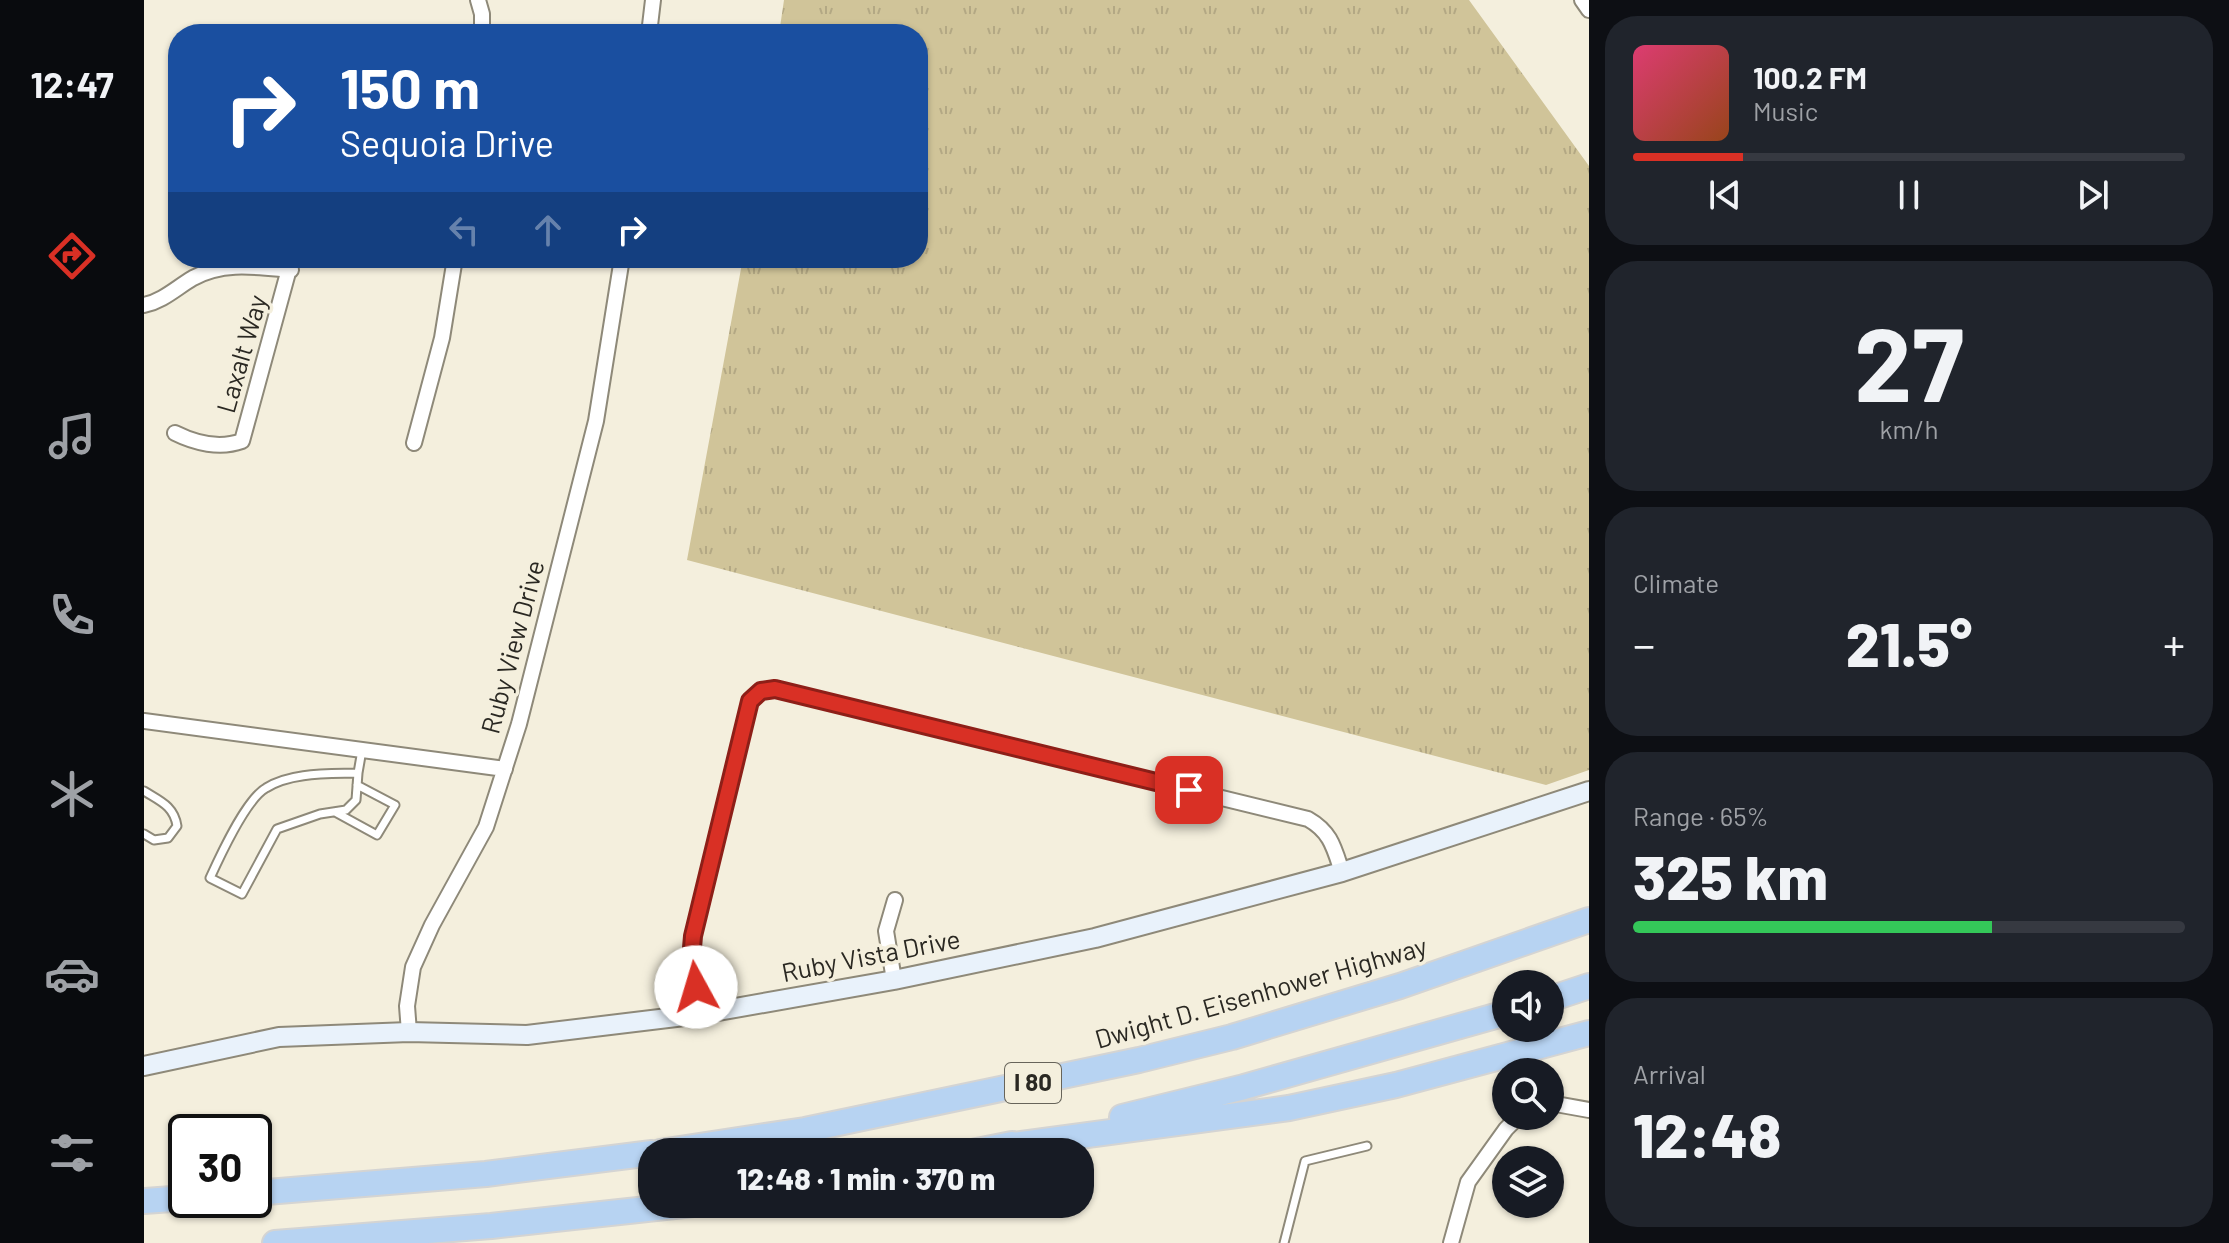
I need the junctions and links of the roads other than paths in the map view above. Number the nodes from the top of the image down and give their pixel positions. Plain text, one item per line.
1 (478, 0) edge
2 (653, 0) edge
3 (1582, 0) edge
4 (1589, 10) edge
5 (482, 24) edge
6 (650, 24) edge
7 (218, 268) edge
8 (290, 268) edge
9 (453, 268) edge
10 (620, 268) edge
11 (144, 305) edge
12 (175, 433) dead end
13 (414, 443) dead end
14 (144, 721) edge
15 (362, 750) junction
16 (505, 769) junction
17 (358, 773) junction
18 (357, 785) junction
19 (144, 791) edge
20 (1589, 791) edge
21 (335, 812) junction
22 (144, 834) edge
23 (1342, 872) junction
24 (895, 900) dead end
25 (1589, 905) edge
26 (1589, 920) edge
27 (894, 980) junction
28 (1400, 986) junction
29 (1589, 986) edge
30 (1564, 994) edge
31 (701, 1014) junction
32 (1492, 1017) edge
33 (409, 1032) junction
34 (1589, 1033) edge
35 (144, 1066) edge
36 (1564, 1106) edge
37 (1589, 1110) edge
38 (1505, 1130) edge
39 (752, 1138) edge
40 (1035, 1138) edge
41 (1065, 1138) edge
42 (1367, 1146) dead end
43 (638, 1155) edge
44 (272, 1192) edge
45 (168, 1199) edge
46 (144, 1201) edge
47 (638, 1210) edge
48 (275, 1243) edge
49 (1284, 1243) edge
50 (1451, 1243) edge

1 - 5 street
2 - 6 street
3 - 4 street
7 - 11 street
8 - 12 street, Laxalt Way
9 - 13 street
10 - 16 street, Ruby View Drive
14 - 15 street
15 - 16 street
15 - 17 lane
16 - 33 street, Ruby View Drive
17 - 18 lane
17 - 21 lane
18 - 21 lane
18 - 21 lane
19 - 22 lane
20 - 23 street, Ruby Vista Drive
23 - 27 street, Ruby Vista Drive
23 - 31 street
24 - 27 street
25 - 28 highway
26 - 28 highway, Dwight D. Eisenhower Highway / I 80
27 - 31 street, Ruby Vista Drive
28 - 39 highway, Dwight D. Eisenhower Highway / I 80
29 - 30 highway
31 - 33 street, Ruby Vista Drive
32 - 40 highway, I 80
33 - 35 street, Ruby Vista Drive
34 - 41 highway
36 - 37 street
38 - 50 street
42 - 49 lane
43 - 44 highway
45 - 46 highway
47 - 48 highway

